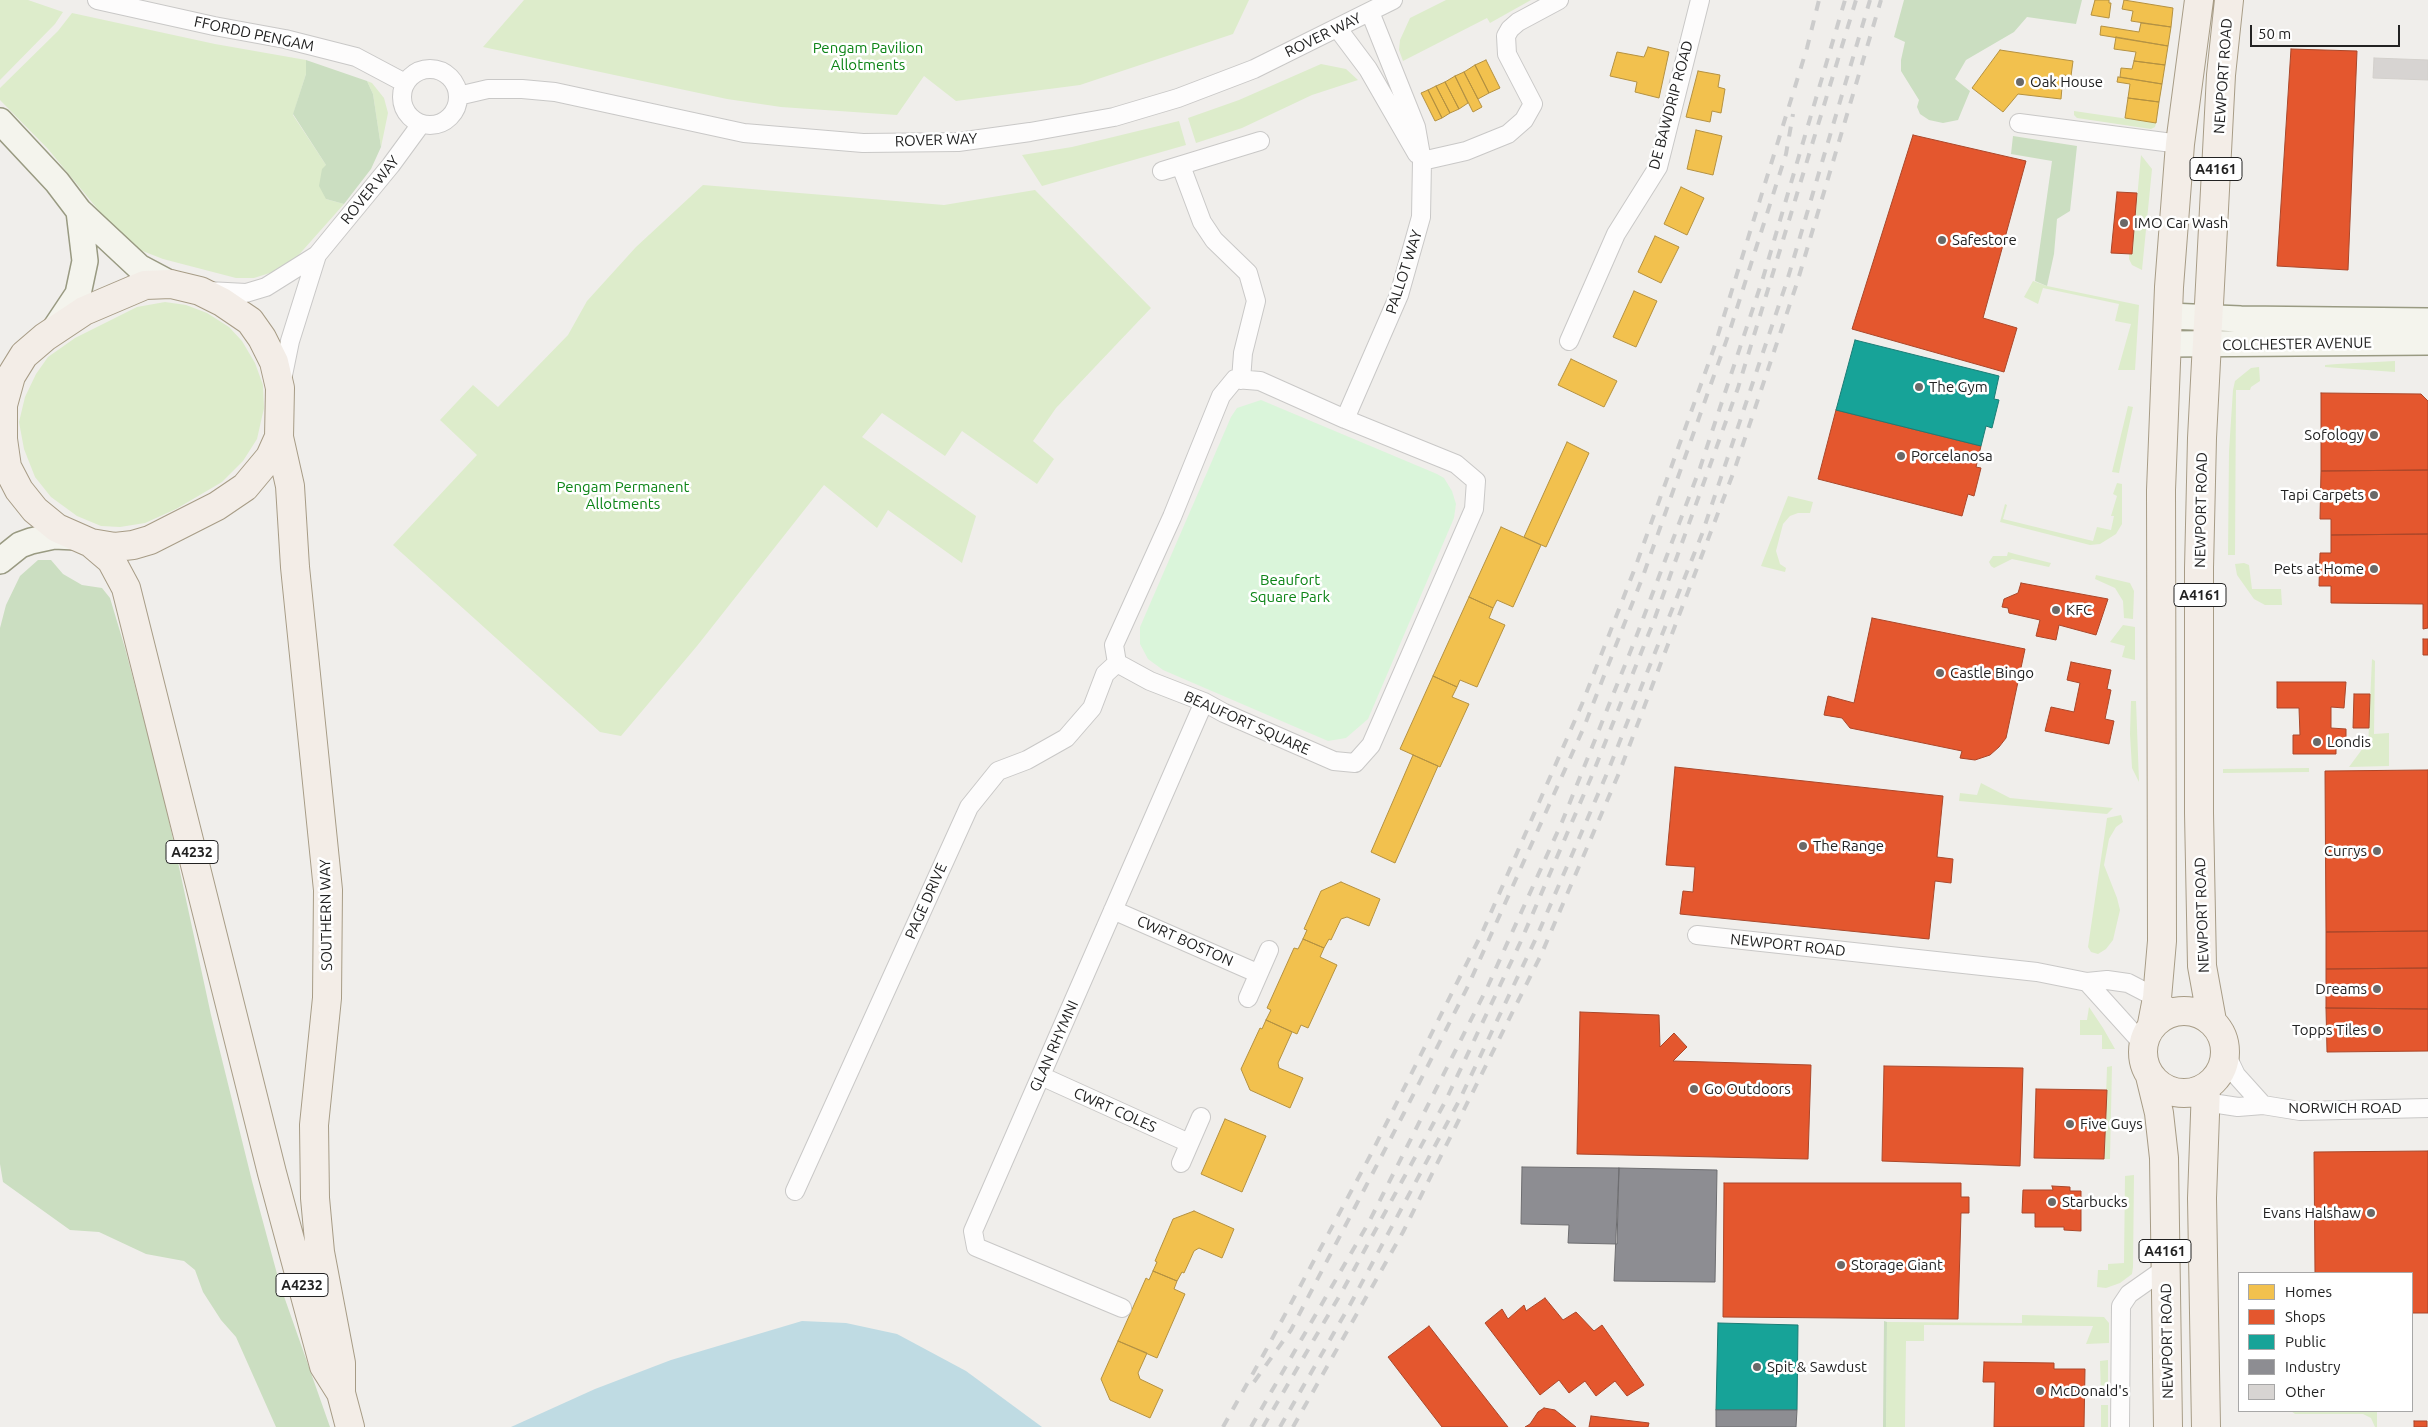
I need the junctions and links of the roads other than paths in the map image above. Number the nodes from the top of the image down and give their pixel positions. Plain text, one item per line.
1 (97, 0) edge
2 (1393, 0) edge
3 (1559, 0) edge
4 (1700, 0) edge
5 (2199, 0) edge
6 (2228, 0) edge
7 (1370, 12) junction
8 (1338, 29) junction
9 (405, 83) junction
10 (458, 96) junction
11 (0, 121) edge
12 (2019, 123) dead end
13 (421, 124) junction
14 (1260, 141) dead end
15 (2180, 144) junction
16 (1422, 161) junction
17 (1181, 166) junction
18 (1162, 171) dead end
19 (78, 211) junction
20 (317, 255) junction
21 (171, 284) junction
22 (200, 291) junction
23 (2168, 316) junction
24 (2209, 318) junction
25 (2428, 320) edge
26 (54, 330) junction
27 (1570, 341) dead end
28 (2428, 342) edge
29 (2167, 344) junction
30 (2207, 345) junction
31 (1241, 380) junction
32 (280, 388) junction
33 (2, 411) edge
34 (1348, 412) junction
35 (279, 437) junction
36 (83, 540) junction
37 (0, 561) edge
38 (1118, 663) junction
39 (1204, 702) junction
40 (1114, 910) junction
41 (1697, 935) dead end
42 (1269, 950) dead end
43 (1257, 973) junction
44 (2087, 982) junction
45 (1248, 998) dead end
46 (2157, 1019) junction
47 (2212, 1021) junction
48 (2225, 1052) junction
49 (1041, 1076) junction
50 (2150, 1076) junction
51 (2198, 1094) junction
52 (2263, 1105) junction
53 (2428, 1108) edge
54 (1201, 1117) dead end
55 (1190, 1144) junction
56 (1181, 1163) dead end
57 (795, 1191) dead end
58 (2166, 1268) junction
59 (1122, 1308) dead end
60 (341, 1394) junction
61 (350, 1427) edge
62 (2120, 1427) edge
63 (2168, 1427) edge
64 (2206, 1427) edge

1 - 9 street, FFORDD PENGAM
2 - 7 street, ROVER WAY
3 - 16 street
4 - 27 street, DE BAWDRIP ROAD
5 - 15 main road, NEWPORT ROAD / A4161
6 - 24 main road, NEWPORT ROAD / A4161
7 - 8 street, ROVER WAY
7 - 16 street, PALLOT WAY
8 - 10 street, ROVER WAY
8 - 16 street
9 - 10 street
9 - 13 street
10 - 13 street
11 - 19 street
12 - 15 street
13 - 20 street, ROVER WAY
14 - 17 street
15 - 23 main road, NEWPORT ROAD / A4161
16 - 34 street, PALLOT WAY
17 - 18 street
17 - 31 street
19 - 21 street
19 - 26 street
20 - 22 street
20 - 32 street
21 - 22 main road
21 - 26 main road
22 - 32 main road
23 - 24 street, COLCHESTER AVENUE
23 - 29 main road, NEWPORT ROAD / A4161
24 - 25 street, COLCHESTER AVENUE
24 - 30 main road, NEWPORT ROAD / A4161
26 - 33 main road
28 - 30 street, COLCHESTER AVENUE
29 - 30 street, COLCHESTER AVENUE
29 - 46 main road, NEWPORT ROAD / A4161
30 - 47 main road, NEWPORT ROAD / A4161
31 - 34 street, BEAUFORT SQUARE
31 - 38 street
32 - 35 main road
33 - 36 main road
34 - 39 street, BEAUFORT SQUARE
35 - 36 main road
35 - 60 main road, SOUTHERN WAY / A4232
36 - 37 street
36 - 60 main road, SOUTHERN WAY / A4232
38 - 39 street, BEAUFORT SQUARE
38 - 57 street, PAGE DRIVE
39 - 40 street, GLAN RHYMNI
40 - 43 street, CWRT BOSTON
40 - 49 street, GLAN RHYMNI
41 - 44 street, NEWPORT ROAD
42 - 43 street
43 - 45 street
44 - 46 street
44 - 46 street, NEWPORT ROAD
46 - 47 main road
46 - 50 main road, A4161
47 - 48 main road, A4161
48 - 51 main road
48 - 52 street
49 - 55 street, CWRT COLES
49 - 59 street, GLAN RHYMNI
50 - 51 main road
50 - 58 main road, NEWPORT ROAD / A4161
51 - 52 street, NORWICH ROAD
51 - 64 main road, A4161
52 - 53 street, NORWICH ROAD
54 - 55 street
55 - 56 street
58 - 62 street
58 - 63 main road, NEWPORT ROAD / A4161
60 - 61 main road, SOUTHERN WAY / A4232

